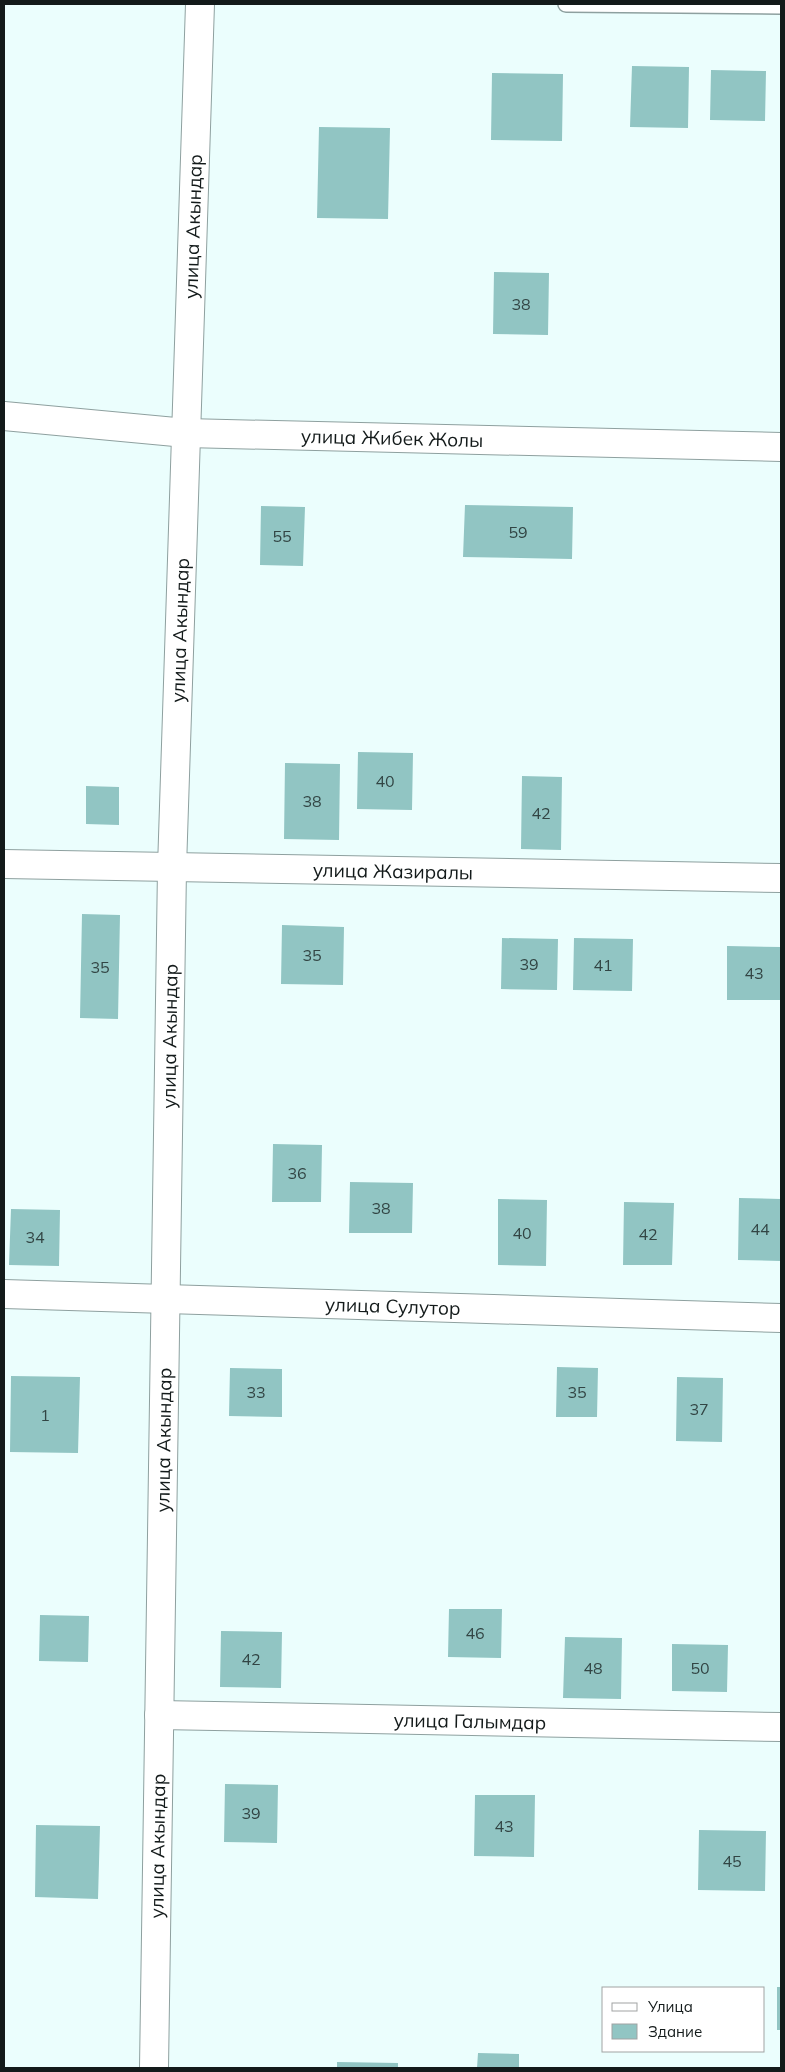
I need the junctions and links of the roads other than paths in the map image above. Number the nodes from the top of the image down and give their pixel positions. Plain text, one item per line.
1 (200, 4) edge
2 (566, 4) edge
3 (781, 6) edge
4 (4, 416) edge
5 (186, 433) junction
6 (781, 447) edge
7 (4, 864) edge
8 (172, 868) junction
9 (781, 878) edge
10 (4, 1294) edge
11 (166, 1299) junction
12 (781, 1318) edge
13 (160, 1715) junction
14 (781, 1727) edge
15 (154, 2068) edge

1 - 5 street, улица Акындар
2 - 3 lane
4 - 5 street, улица Жибек Жолы
5 - 6 street, улица Жибек Жолы
5 - 8 street, улица Акындар
7 - 8 street, улица Жазиралы
8 - 9 street, улица Жазиралы
8 - 11 street, улица Акындар
10 - 11 street, улица Сулутор
11 - 12 street, улица Сулутор
11 - 13 street, улица Акындар
13 - 14 street, улица Галымдар
13 - 15 street, улица Акындар

